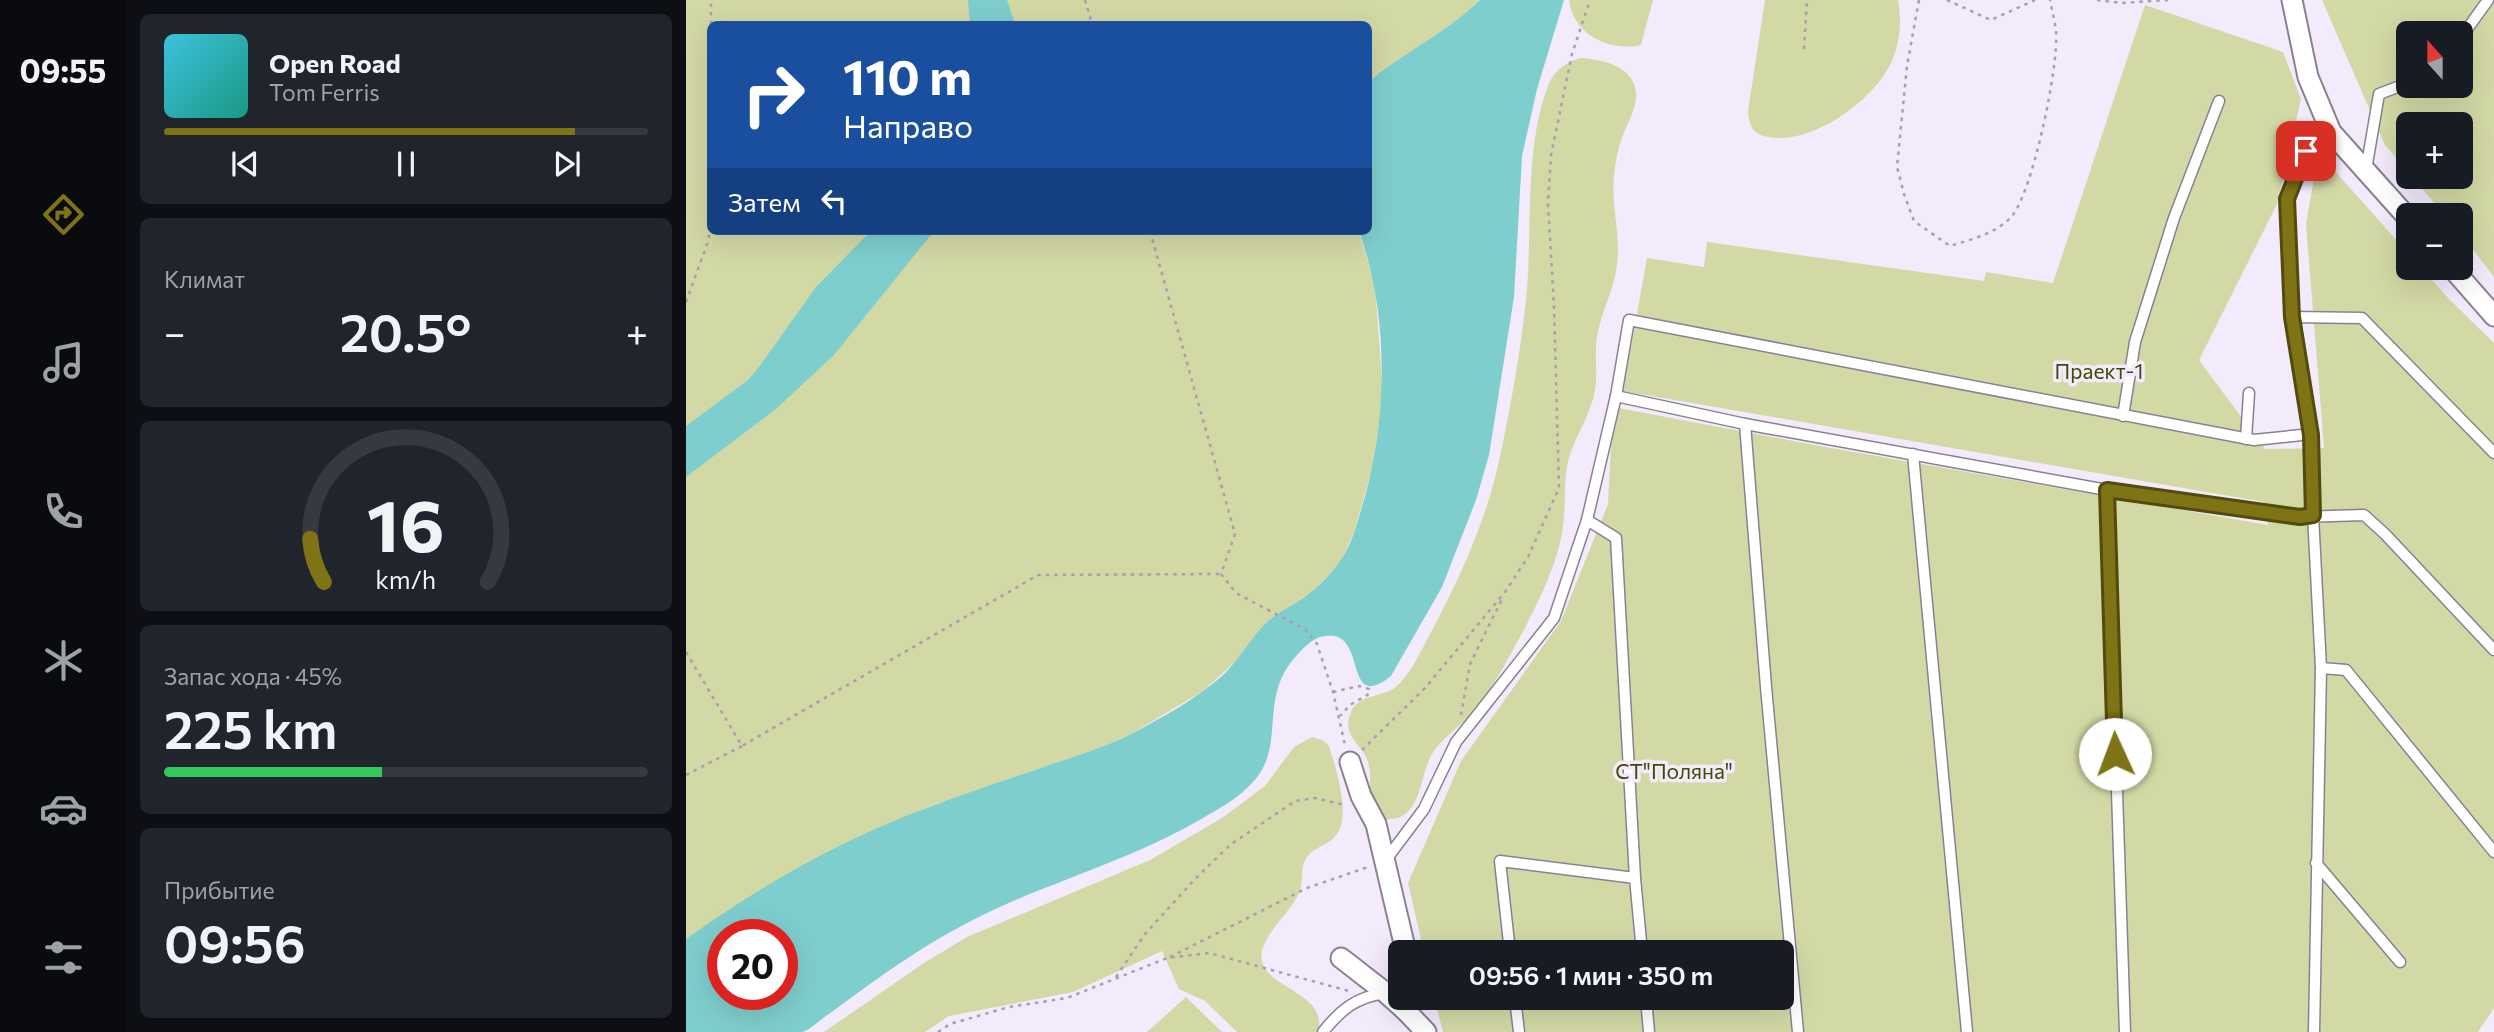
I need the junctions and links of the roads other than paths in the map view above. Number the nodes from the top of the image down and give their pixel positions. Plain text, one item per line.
1 (2292, 0) edge
2 (2488, 0) edge
3 (2473, 21) edge
4 (2396, 87) edge
5 (2219, 101) dead end
6 (2331, 132) junction
7 (2365, 170) junction
8 (2396, 205) edge
9 (2462, 280) edge
10 (2494, 316) edge
11 (2292, 317) junction
12 (2249, 393) dead end
13 (1616, 396) junction
14 (2123, 416) junction
15 (1745, 424) junction
16 (2311, 435) junction
17 (2246, 439) junction
18 (2494, 453) edge
19 (1913, 454) junction
20 (2107, 490) junction
21 (2313, 515) junction
22 (1587, 520) junction
23 (2494, 650) edge
24 (2321, 668) junction
25 (1350, 762) road end
26 (2494, 852) edge
27 (1384, 861) junction
28 (2316, 863) junction
29 (1635, 878) junction
30 (1403, 940) edge
31 (1509, 940) edge
32 (1641, 940) edge
33 (1341, 958) dead end
34 (2400, 961) dead end
35 (1386, 993) joint
36 (1410, 1010) edge
37 (1516, 1010) edge
38 (1647, 1010) edge
39 (1323, 1032) edge
40 (1426, 1032) edge
41 (1519, 1032) edge
42 (1649, 1032) edge
43 (1798, 1032) edge
44 (1967, 1032) edge
45 (2125, 1032) edge
46 (2314, 1032) edge

1 - 6 street
2 - 3 lane
4 - 7 lane
5 - 14 lane
6 - 7 street
6 - 11 lane
7 - 8 street
9 - 10 street
11 - 16 lane
11 - 18 lane
12 - 17 lane
13 - 14 lane
13 - 15 lane
13 - 22 lane
14 - 17 lane
15 - 19 lane
15 - 43 lane
16 - 17 lane
16 - 21 lane
19 - 20 lane
19 - 44 lane
20 - 21 lane
20 - 45 lane
21 - 23 lane
21 - 24 lane
22 - 27 lane
22 - 29 lane
24 - 26 lane
24 - 28 lane
25 - 27 street
27 - 30 street
28 - 34 lane
28 - 46 lane
29 - 31 lane
29 - 32 lane
33 - 35 street
35 - 39 lane
36 - 40 street
37 - 41 lane
38 - 42 lane

